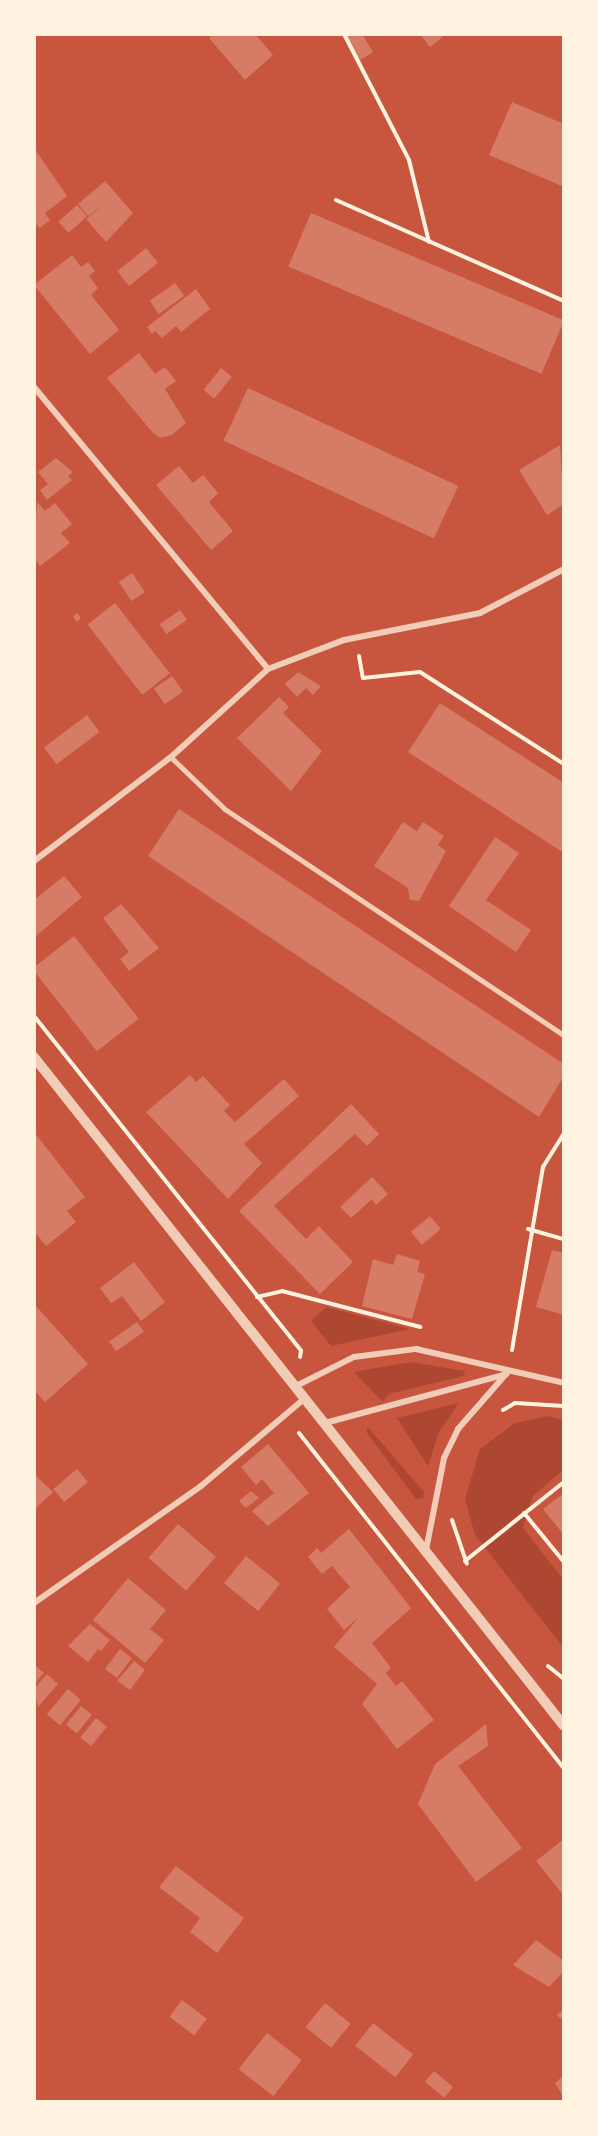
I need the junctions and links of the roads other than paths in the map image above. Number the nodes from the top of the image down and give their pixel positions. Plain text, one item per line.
1 (34, 387) edge
2 (564, 568) edge
3 (268, 669) junction
4 (171, 757) junction
5 (34, 861) edge
6 (564, 1035) edge
7 (34, 1057) edge
8 (506, 1374) junction
9 (564, 1383) edge
10 (296, 1386) junction
11 (305, 1398) junction
12 (325, 1423) junction
13 (426, 1550) junction
14 (34, 1603) edge
15 (564, 1726) edge

1 - 3 street
2 - 3 street
3 - 4 street
4 - 5 street
4 - 6 lane
7 - 10 street
8 - 9 street
8 - 10 street
8 - 12 street
8 - 13 street
10 - 11 street
11 - 12 street
11 - 14 street
12 - 13 street
13 - 15 street

